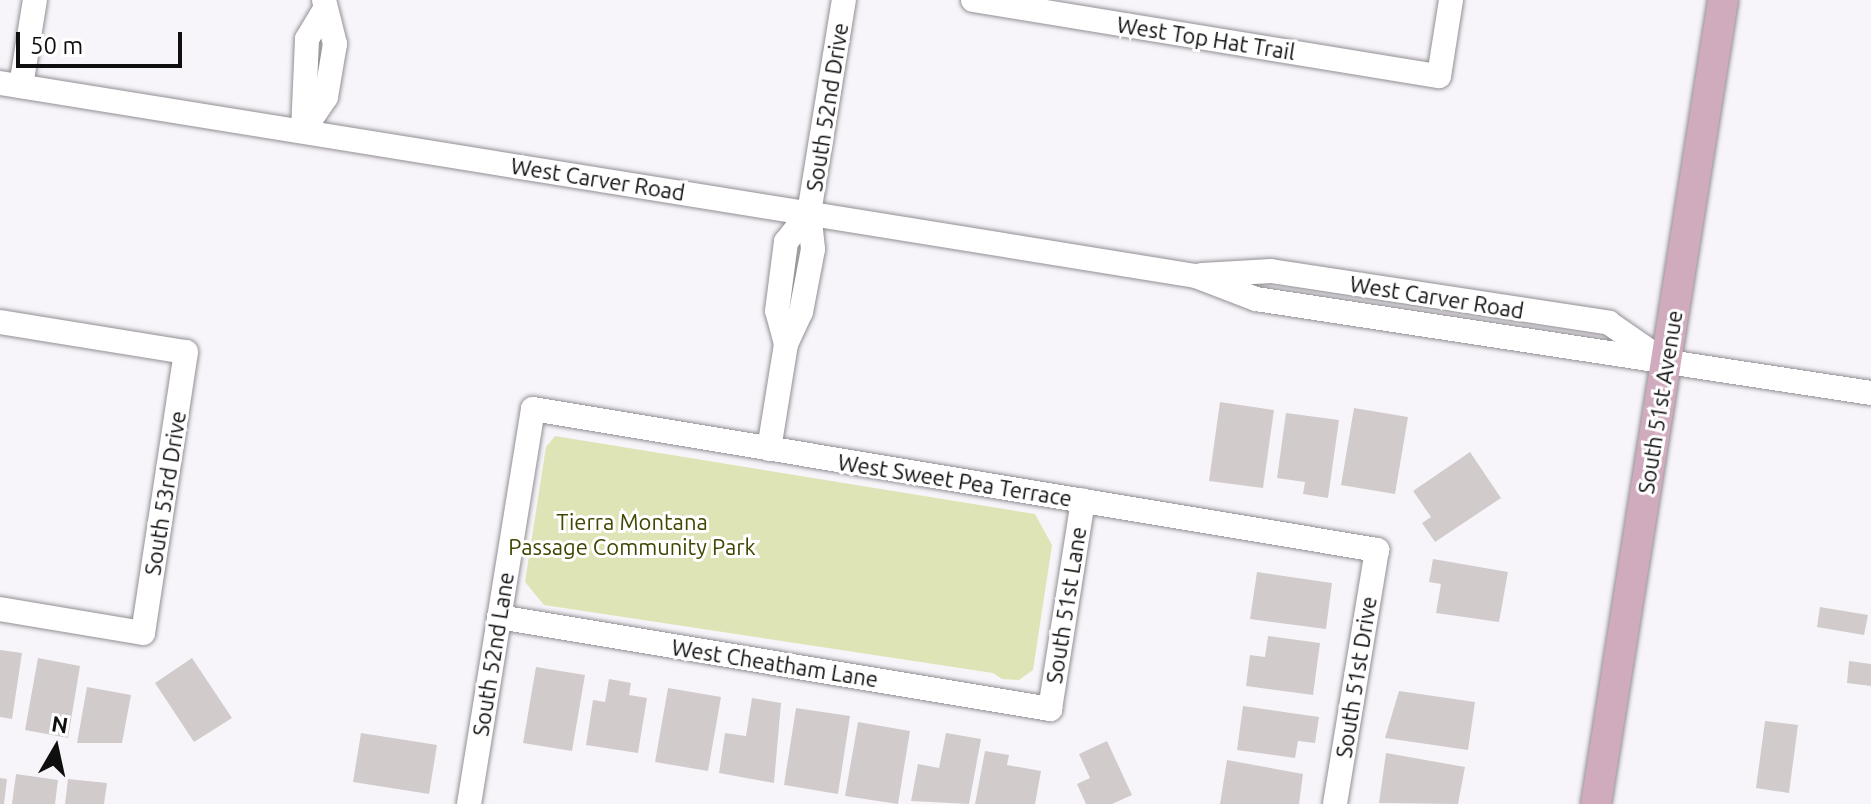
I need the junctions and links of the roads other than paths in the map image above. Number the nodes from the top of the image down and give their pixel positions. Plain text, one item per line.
1 (35, 0) edge
2 (844, 0) edge
3 (973, 0) edge
4 (1451, 0) edge
5 (1723, 0) edge
6 (324, 6) edge
7 (10, 84) edge
8 (303, 131) junction
9 (809, 213) junction
10 (0, 322) edge
11 (1666, 363) junction
12 (1871, 393) edge
13 (533, 409) joint
14 (769, 449) junction
15 (1083, 501) junction
16 (1377, 550) joint
17 (0, 609) edge
18 (499, 617) junction
19 (1050, 709) joint
20 (469, 804) edge
21 (1335, 804) edge
22 (1596, 804) edge

1 - 7 street
2 - 9 street, South 52nd Drive
3 - 4 street, West Top Hat Trail
5 - 11 main road, South 51st Avenue
6 - 8 street
7 - 8 street, West Carver Road
8 - 9 street, West Carver Road
9 - 11 street, West Carver Road
9 - 14 street, South 52nd Drive
10 - 17 street, South 53rd Drive
11 - 12 street, West Carver Road
11 - 22 main road, South 51st Avenue
13 - 14 street, West Sweet Pea Terrace
13 - 18 street, South 52nd Lane
14 - 15 street, West Sweet Pea Terrace
15 - 16 street, West Sweet Pea Terrace
15 - 19 street, South 51st Lane
16 - 21 street, South 51st Drive
18 - 19 street, West Cheatham Lane
18 - 20 street, South 52nd Lane

